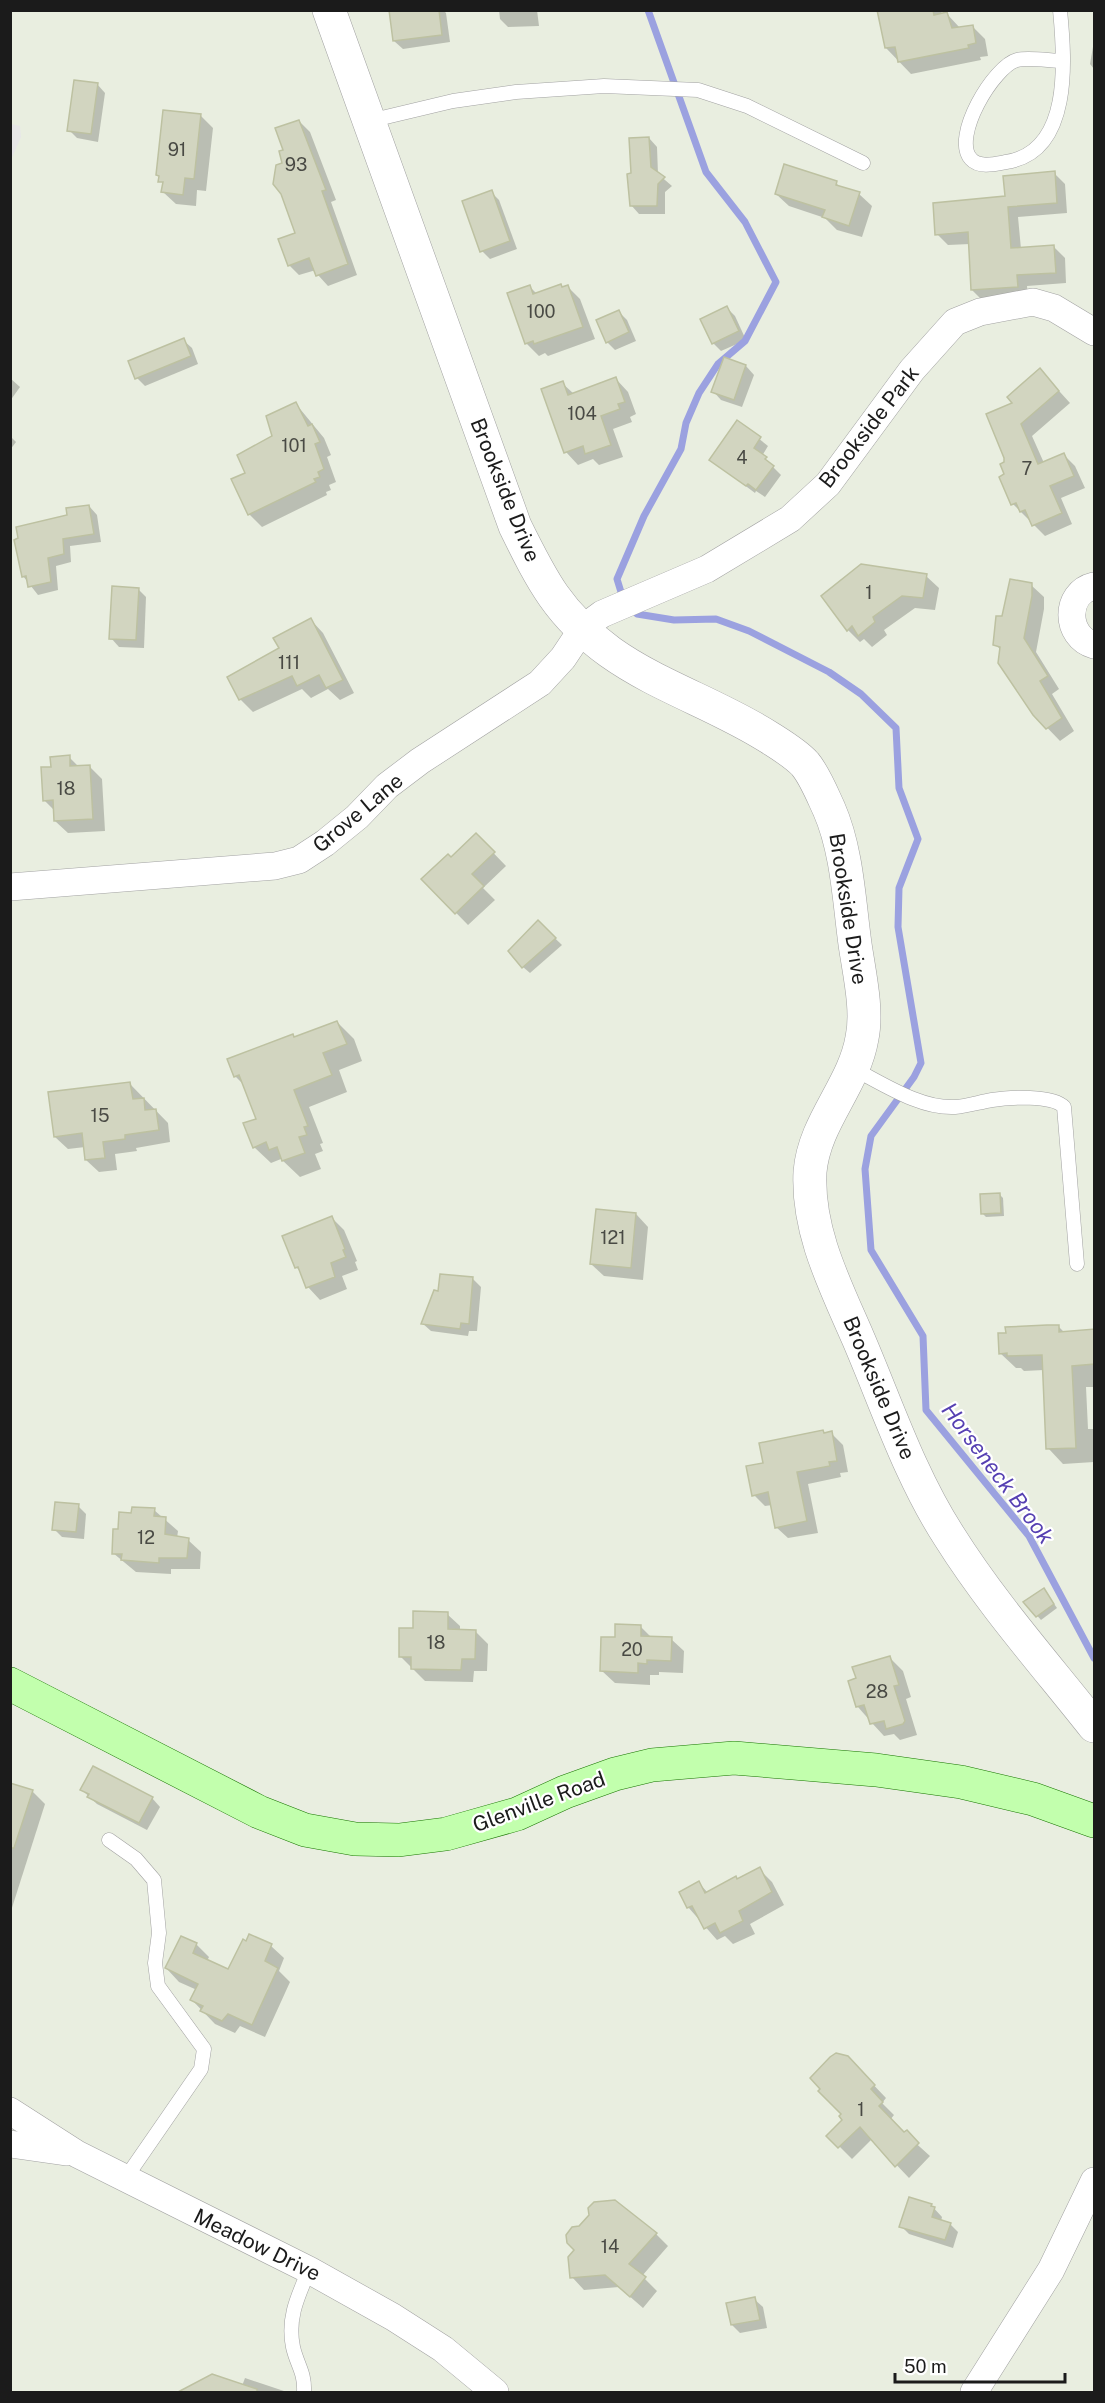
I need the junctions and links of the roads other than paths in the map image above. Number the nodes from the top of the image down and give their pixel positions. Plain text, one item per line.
1 (329, 10) edge
2 (1060, 10) edge
3 (1063, 61) junction
4 (369, 121) junction
5 (863, 163) dead end
6 (1095, 332) edge
7 (1095, 586) edge
8 (592, 621) junction
9 (1095, 645) edge
10 (10, 887) edge
11 (851, 1068) junction
12 (1077, 1264) dead end
13 (10, 1684) edge
14 (1095, 1726) edge
15 (1095, 1821) edge
16 (109, 1840) dead end
17 (10, 2111) edge
18 (10, 2144) edge
19 (77, 2154) junction
20 (125, 2179) junction
21 (1095, 2181) edge
22 (309, 2270) junction
23 (304, 2392) edge
24 (495, 2392) edge
25 (974, 2392) edge

1 - 4 street, Brookside Drive
2 - 3 lane
3 - 3 lane
4 - 5 lane
4 - 8 street, Brookside Drive
6 - 8 street, Brookside Park
7 - 9 street
8 - 10 street, Grove Lane
8 - 11 street, Brookside Drive
11 - 12 lane
11 - 14 street, Brookside Drive
13 - 15 main road, Glenville Road
16 - 20 lane
17 - 19 street, Meadow Drive
18 - 19 street
19 - 20 street, Meadow Drive
20 - 22 street, Meadow Drive
21 - 25 street
22 - 23 lane
22 - 24 street, Meadow Drive

